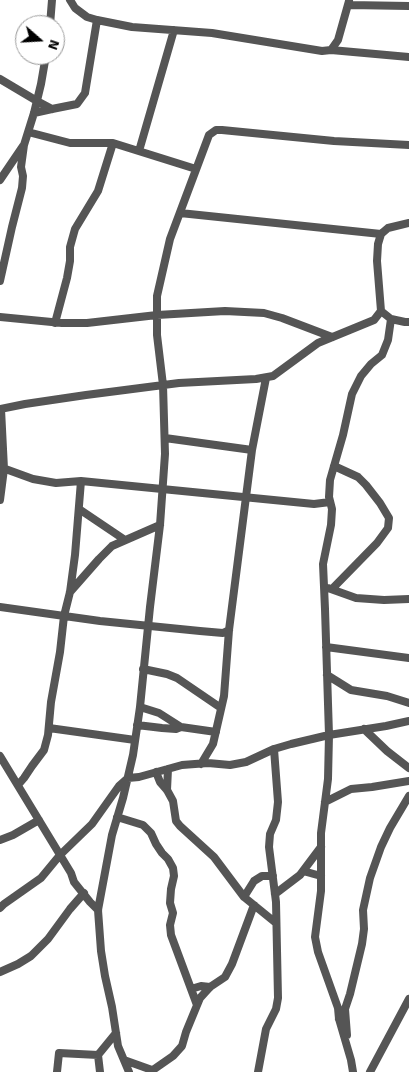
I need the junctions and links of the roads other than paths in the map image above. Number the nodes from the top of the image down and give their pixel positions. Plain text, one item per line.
1 (52, 0) edge
2 (70, 0) edge
3 (349, 2) edge
4 (409, 6) edge
5 (51, 15) edge
6 (97, 20) junction
7 (174, 30) junction
8 (331, 50) junction
9 (409, 57) edge
10 (44, 65) edge
11 (0, 79) edge
12 (37, 101) junction
13 (52, 109) junction
14 (34, 113) junction
15 (28, 132) junction
16 (113, 143) junction
17 (24, 145) junction
18 (409, 145) edge
19 (138, 151) junction
20 (196, 169) junction
21 (0, 180) edge
22 (180, 213) junction
23 (409, 223) edge
24 (381, 234) junction
25 (0, 281) edge
26 (381, 311) junction
27 (157, 315) junction
28 (0, 317) edge
29 (391, 319) junction
30 (409, 322) edge
31 (55, 323) junction
32 (332, 337) junction
33 (266, 378) junction
34 (163, 385) junction
35 (1, 409) edge
36 (165, 438) junction
37 (252, 450) junction
38 (334, 466) junction
39 (2, 468) edge
40 (81, 481) junction
41 (163, 489) junction
42 (246, 498) junction
43 (0, 500) edge
44 (330, 502) junction
45 (79, 509) junction
46 (160, 525) junction
47 (125, 540) junction
48 (324, 586) junction
49 (332, 589) junction
50 (70, 592) junction
51 (409, 599) edge
52 (0, 607) edge
53 (64, 616) junction
54 (148, 626) junction
55 (229, 630) junction
56 (326, 647) junction
57 (409, 658) edge
58 (143, 669) junction
59 (326, 675) junction
60 (409, 703) edge
61 (140, 707) junction
62 (221, 708) junction
63 (409, 721) edge
64 (138, 725) junction
65 (49, 728) junction
66 (181, 728) junction
67 (364, 729) junction
68 (216, 732) junction
69 (329, 736) junction
70 (135, 740) junction
71 (274, 749) junction
72 (0, 756) edge
73 (202, 764) junction
74 (7, 768) junction
75 (409, 768) edge
76 (168, 769) junction
77 (156, 772) junction
78 (0, 773) edge
79 (128, 778) junction
80 (409, 781) edge
81 (18, 785) junction
82 (167, 790) junction
83 (409, 796) edge
84 (325, 802) junction
85 (117, 817) junction
86 (39, 820) junction
87 (0, 840) edge
88 (321, 847) junction
89 (60, 855) junction
90 (303, 871) junction
91 (273, 876) junction
92 (321, 876) junction
93 (84, 893) junction
94 (275, 894) junction
95 (244, 897) junction
96 (254, 905) junction
97 (0, 908) edge
98 (98, 910) junction
99 (276, 923) junction
100 (0, 972) edge
101 (210, 987) junction
102 (191, 989) junction
103 (408, 1003) edge
104 (197, 1005) junction
105 (345, 1009) junction
106 (339, 1019) junction
107 (116, 1033) junction
108 (347, 1044) junction
109 (98, 1056) junction
110 (124, 1060) junction
111 (151, 1071) edge
112 (57, 1072) edge
113 (100, 1072) edge
114 (129, 1072) edge
115 (258, 1072) edge
116 (353, 1072) edge
117 (370, 1072) edge

1 - 5 street
2 - 6 street
3 - 4 street
3 - 8 street
6 - 7 street
6 - 13 street
7 - 8 street
7 - 19 street
8 - 9 street
10 - 12 street
11 - 12 street
12 - 13 street
12 - 14 street
13 - 14 street
14 - 15 street
15 - 16 street
15 - 17 street
16 - 19 street
16 - 31 street
17 - 21 street
17 - 25 street
18 - 20 street
19 - 20 street
20 - 22 street
22 - 24 street
22 - 27 street
23 - 24 street
24 - 26 street
26 - 29 street
26 - 32 street
27 - 31 street
27 - 32 street
27 - 34 street
28 - 31 street
29 - 30 street
29 - 38 street
32 - 33 street
33 - 34 street
33 - 37 street
34 - 35 street
34 - 36 street
35 - 39 street
36 - 37 street
36 - 41 street
37 - 42 street
38 - 44 street
38 - 49 street
39 - 40 street
39 - 43 street
40 - 41 street
40 - 45 street
41 - 42 street
41 - 46 street
42 - 44 street
42 - 55 street
44 - 48 street
45 - 47 street
45 - 50 street
46 - 47 street
46 - 54 street
47 - 50 street
48 - 49 street
48 - 56 street
49 - 51 street
50 - 53 street
52 - 53 street
53 - 54 street
53 - 65 street
54 - 55 street
54 - 58 street
55 - 62 street
56 - 57 street
56 - 59 street
58 - 61 street
58 - 62 street
59 - 60 street
59 - 69 street
61 - 64 street
61 - 66 street
62 - 68 street
63 - 67 street
64 - 66 street
64 - 70 street
65 - 70 street
65 - 81 street
66 - 68 street
67 - 69 street
67 - 75 street
68 - 73 street
69 - 71 street
69 - 84 street
70 - 79 street
71 - 73 street
71 - 91 street
72 - 74 street
73 - 76 street
74 - 78 street
74 - 81 street
76 - 77 street
76 - 82 street
77 - 79 street
77 - 82 street
79 - 85 street
79 - 89 street
80 - 84 street
81 - 86 street
82 - 95 street
83 - 105 street
84 - 88 street
85 - 98 street
85 - 102 street
86 - 87 street
86 - 89 street
88 - 90 street
88 - 92 street
89 - 93 street
89 - 97 street
90 - 92 street
90 - 94 street
91 - 94 street
91 - 95 street
92 - 106 street
93 - 98 street
93 - 100 street
94 - 99 street
95 - 96 street
96 - 99 street
96 - 101 street
98 - 107 street
99 - 115 street
101 - 102 street
101 - 104 street
102 - 104 street
103 - 117 street
104 - 111 street
105 - 106 street
105 - 108 street
106 - 108 street
107 - 109 street
107 - 110 street
108 - 116 street
109 - 112 street
109 - 113 street
110 - 111 street
110 - 114 street

